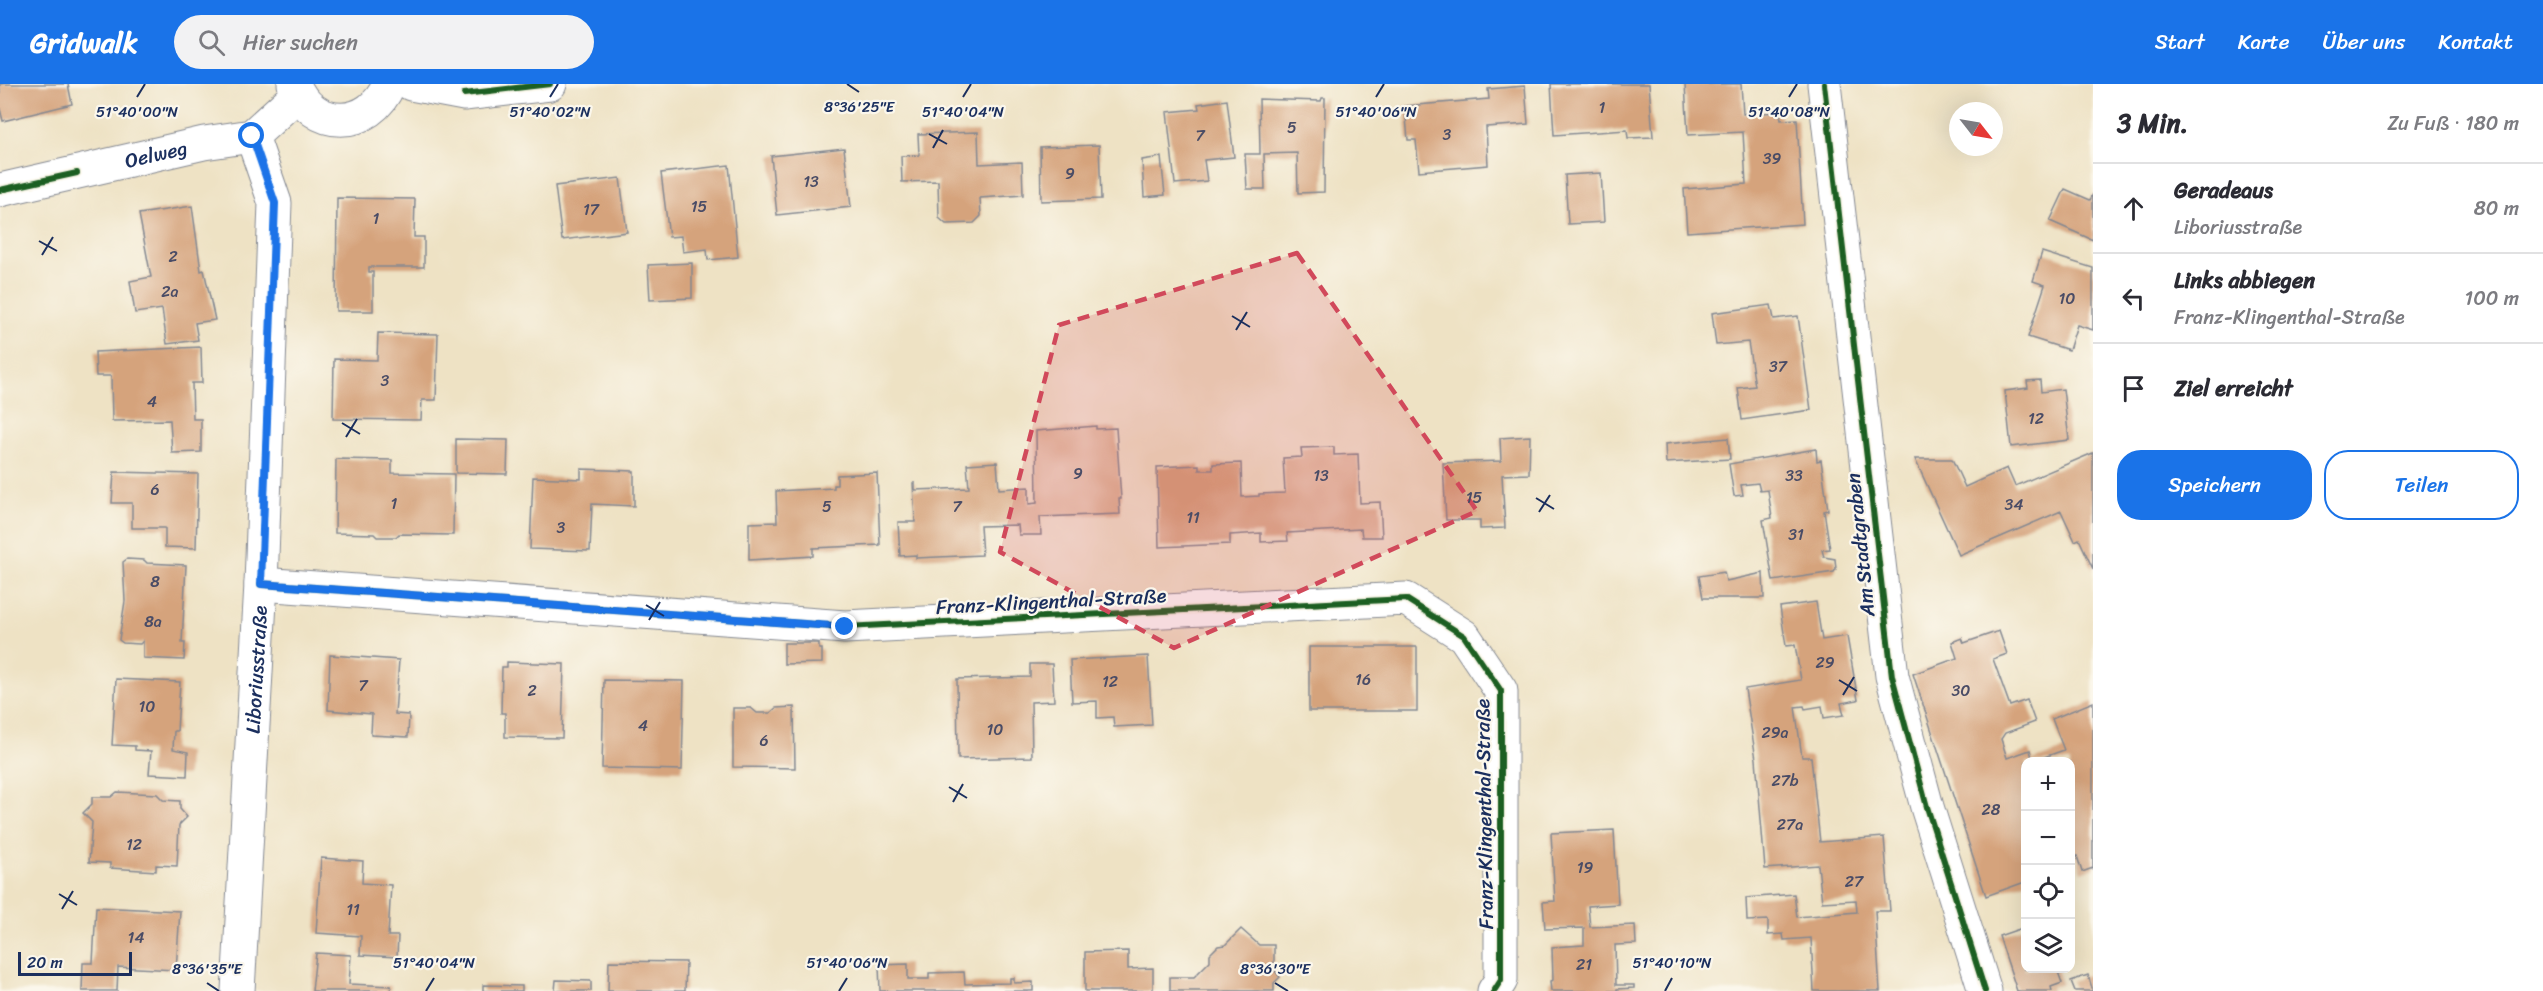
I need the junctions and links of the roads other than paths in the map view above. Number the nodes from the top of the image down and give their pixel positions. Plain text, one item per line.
1 (388, 84) edge
2 (411, 84) edge
3 (550, 84) edge
4 (1824, 84) edge
5 (296, 89) edge
6 (252, 136) junction
7 (0, 190) edge
8 (261, 584) junction
9 (237, 991) edge
10 (1494, 991) edge
11 (1985, 991) edge

1 - 5 street
2 - 3 street
4 - 11 street, Am Stadtgraben
5 - 6 street
6 - 7 street, Oelweg
6 - 8 street, Liboriusstraße
8 - 9 street, Liboriusstraße
8 - 10 street, Franz-Klingenthal-Straße

